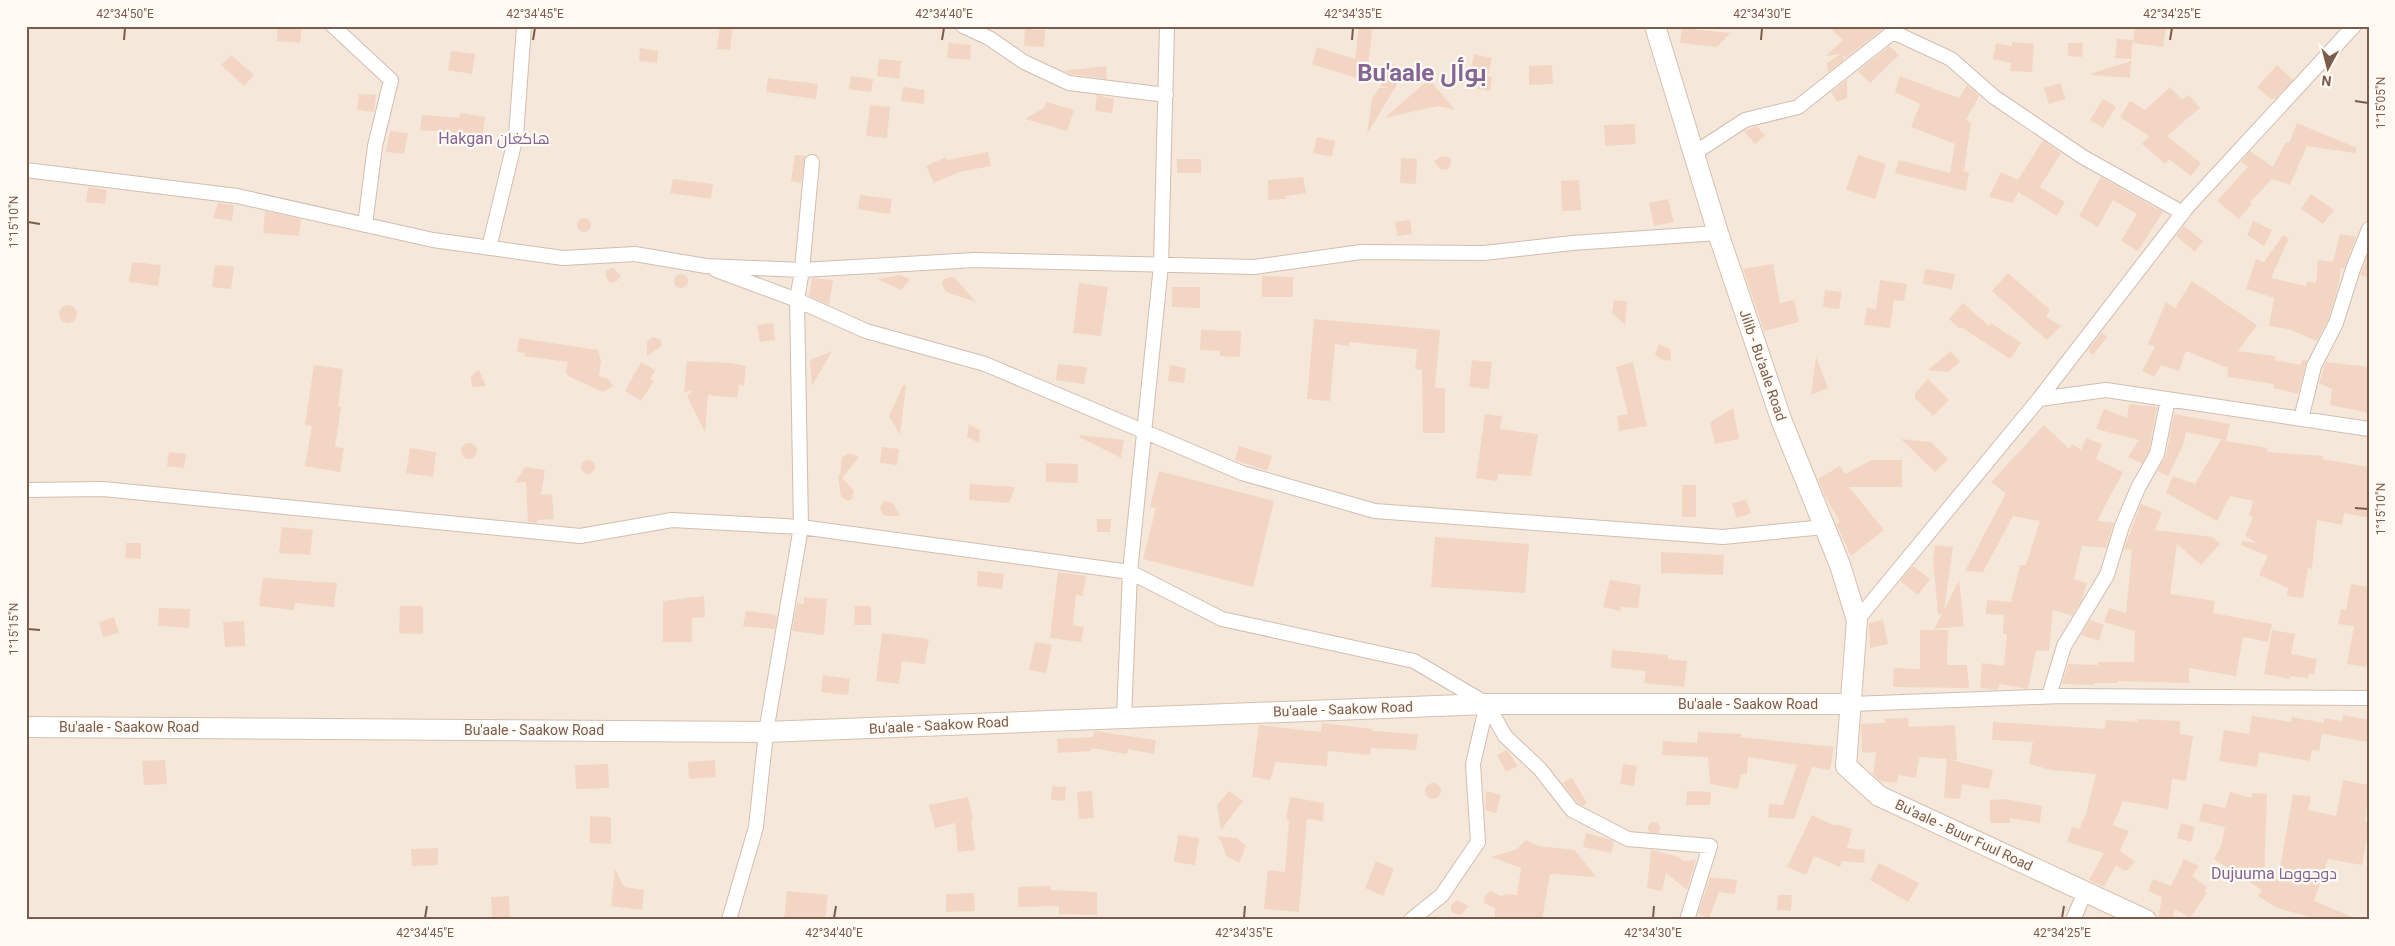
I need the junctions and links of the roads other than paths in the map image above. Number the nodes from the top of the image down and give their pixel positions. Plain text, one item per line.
1 (333, 26) edge
2 (524, 26) edge
3 (962, 26) edge
4 (1167, 26) edge
5 (1655, 26) edge
6 (2354, 26) edge
7 (1895, 29) edge
8 (1166, 95) junction
9 (1693, 154) junction
10 (812, 162) dead end
11 (26, 170) edge
12 (2183, 213) junction
13 (365, 225) junction
14 (2369, 229) edge
15 (1718, 233) junction
16 (489, 248) junction
17 (1161, 265) junction
18 (706, 266) junction
19 (802, 270) junction
20 (797, 300) junction
21 (2039, 399) junction
22 (2168, 399) junction
23 (2301, 419) junction
24 (2369, 429) edge
25 (1144, 431) junction
26 (26, 490) edge
27 (800, 527) junction
28 (1824, 527) junction
29 (1130, 572) junction
30 (1857, 620) junction
31 (2049, 696) junction
32 (2369, 698) edge
33 (1487, 704) junction
34 (1851, 704) junction
35 (1124, 717) junction
36 (26, 727) edge
37 (766, 732) junction
38 (2086, 892) junction
39 (729, 920) edge
40 (1411, 920) edge
41 (1687, 920) edge
42 (2073, 920) edge
43 (2146, 920) edge

1 - 13 street
2 - 16 street
3 - 8 street
4 - 8 street
5 - 9 main road, Jilib - Bu'aale Road
6 - 12 street
7 - 9 street
7 - 12 street
8 - 17 street
9 - 15 main road, Jilib - Bu'aale Road
10 - 19 street
11 - 13 street
12 - 21 street
13 - 16 street
14 - 23 street
15 - 17 street
15 - 28 main road, Jilib - Bu'aale Road
16 - 18 street
17 - 19 street
17 - 25 street
18 - 19 street
18 - 20 street
19 - 20 street
20 - 25 street
20 - 27 street
21 - 22 street
21 - 30 street
22 - 23 street
22 - 31 street
23 - 24 street
25 - 28 street
25 - 29 street
26 - 27 street
27 - 29 street
27 - 37 street
28 - 30 main road, Jilib - Bu'aale Road
29 - 33 street
29 - 35 street
30 - 34 main road, Jilib - Bu'aale Road
31 - 32 street
31 - 34 street
33 - 34 main road, Bu'aale - Saakow Road
33 - 35 main road, Bu'aale - Saakow Road
33 - 40 street
33 - 41 street
34 - 38 main road, Bu'aale - Buur Fuul Road
35 - 37 main road, Bu'aale - Saakow Road
36 - 37 main road, Bu'aale - Saakow Road
37 - 39 street
38 - 42 street
38 - 43 main road, Bu'aale - Buur Fuul Road

